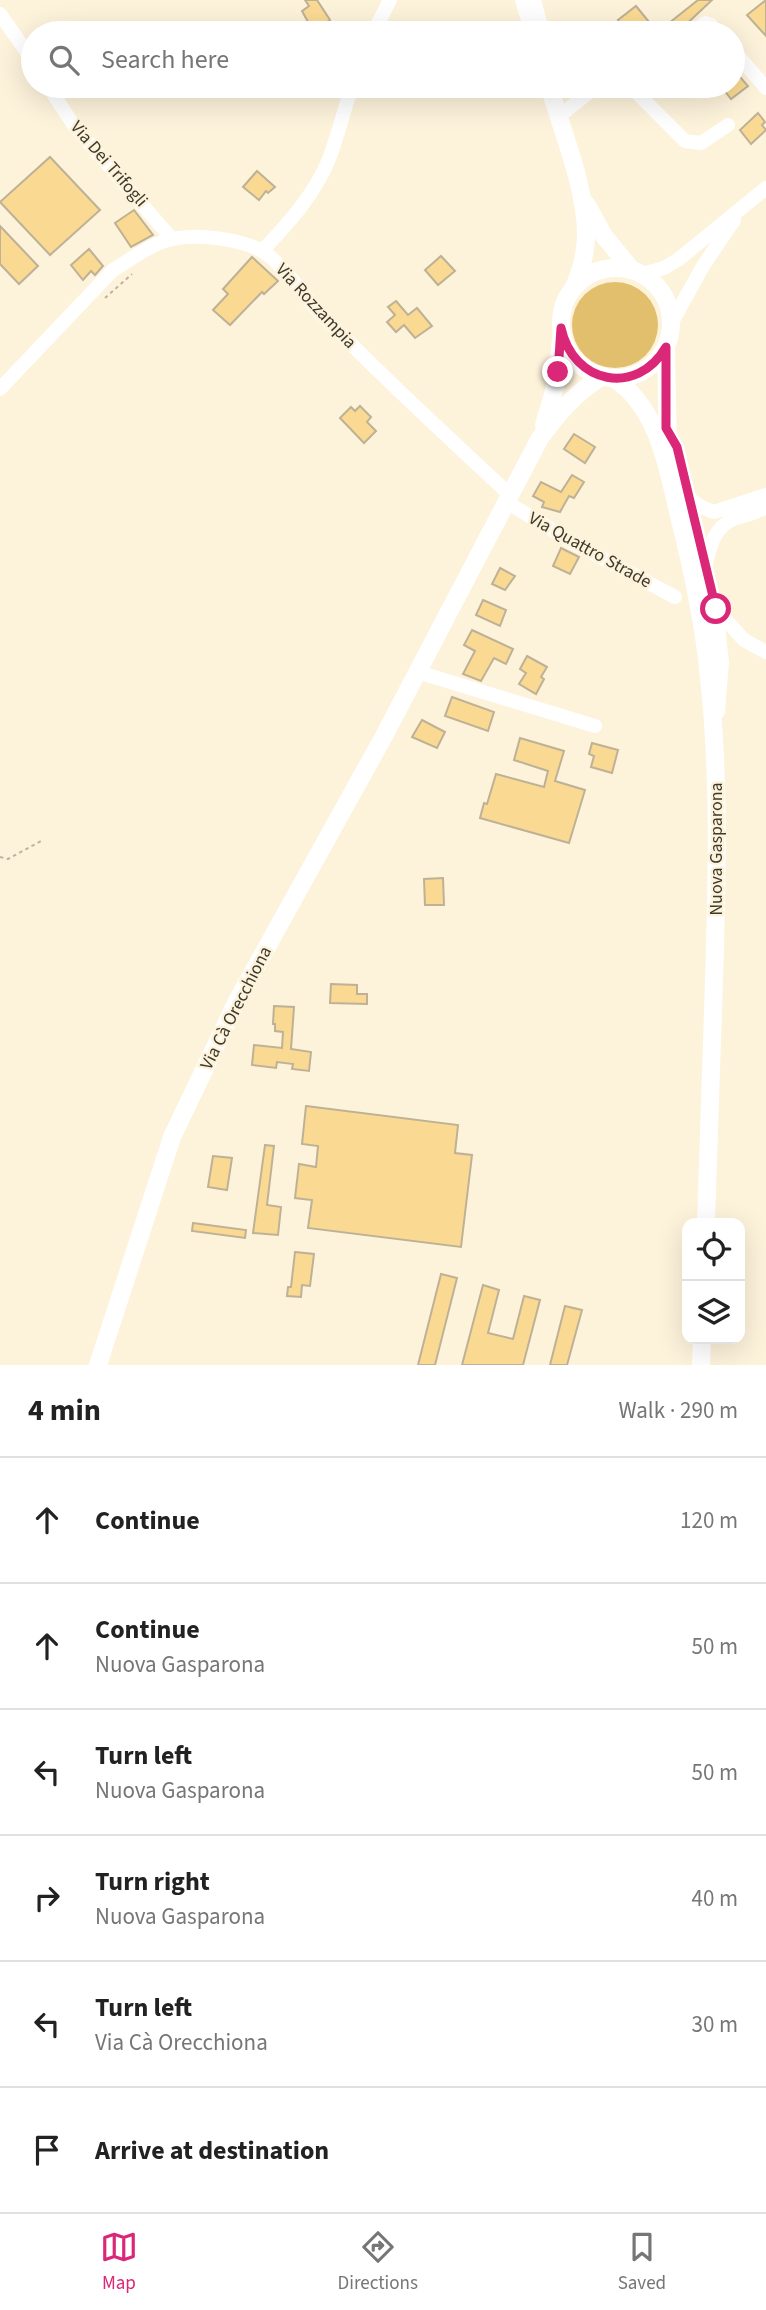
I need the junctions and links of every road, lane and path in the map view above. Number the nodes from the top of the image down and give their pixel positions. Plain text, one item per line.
1 (390, 0) edge
2 (524, 0) edge
3 (534, 0) edge
4 (0, 14) edge
5 (379, 21) edge
6 (530, 21) edge
7 (540, 21) edge
8 (21, 44) edge
9 (745, 65) edge
10 (766, 88) edge
11 (56, 98) edge
12 (348, 98) edge
13 (552, 98) edge
14 (582, 98) edge
15 (642, 98) edge
16 (558, 117) junction
17 (728, 125) dead end
18 (766, 188) edge
19 (580, 189) junction
20 (742, 209) junction
21 (173, 239) junction
22 (262, 251) junction
23 (139, 267) dead end
24 (637, 272) junction
25 (574, 287) junction
26 (102, 301) dead end
27 (671, 324) junction
28 (561, 328) junction
29 (666, 347) junction
30 (608, 377) junction
31 (0, 389) edge
32 (666, 428) junction
33 (540, 438) junction
34 (670, 478) junction
35 (766, 495) edge
36 (509, 499) junction
37 (690, 499) junction
38 (766, 507) edge
39 (705, 565) junction
40 (675, 597) dead end
41 (716, 609) junction
42 (744, 640) junction
43 (766, 652) edge
44 (722, 662) junction
45 (419, 670) junction
46 (595, 726) dead end
47 (715, 744) junction
48 (41, 841) dead end
49 (0, 857) edge
50 (706, 1218) edge
51 (702, 1344) edge
52 (98, 1365) edge
53 (701, 1365) edge

1 - 5 street
2 - 6 main road
3 - 7 street
4 - 8 street
9 - 10 street
11 - 21 street, Via Dei Trifogli
12 - 22 street
13 - 16 main road, Nuova Gasparona
14 - 16 street
15 - 17 street
16 - 19 main road, Nuova Gasparona
18 - 20 street
19 - 24 main road, Nuova Gasparona
19 - 25 main road, Nuova Gasparona
20 - 24 street
20 - 27 street
21 - 22 street, Via Rozzampia
21 - 31 street, Via Rozzampia
22 - 36 street, Via Rozzampia
23 - 26 path
24 - 25 main road
24 - 27 main road, Nuova Gasparona
25 - 28 main road, Nuova Gasparona
27 - 29 main road, Nuova Gasparona
28 - 30 main road, Nuova Gasparona
28 - 33 main road, Via Cà Orecchiona
29 - 30 main road
29 - 32 main road, Nuova Gasparona
30 - 33 main road, Via Cà Orecchiona
30 - 34 main road, Nuova Gasparona
32 - 34 main road, Nuova Gasparona
32 - 37 street
33 - 36 main road, Via Cà Orecchiona
34 - 47 main road, Nuova Gasparona
35 - 37 street
36 - 40 street, Via Quattro Strade
36 - 45 main road, Via Cà Orecchiona
37 - 39 street
38 - 39 street
39 - 41 street
41 - 42 street
41 - 44 street
42 - 43 street
42 - 44 street
44 - 47 street
45 - 46 street
45 - 52 main road, Via Cà Orecchiona
47 - 50 main road, Nuova Gasparona
48 - 49 path
51 - 53 main road

